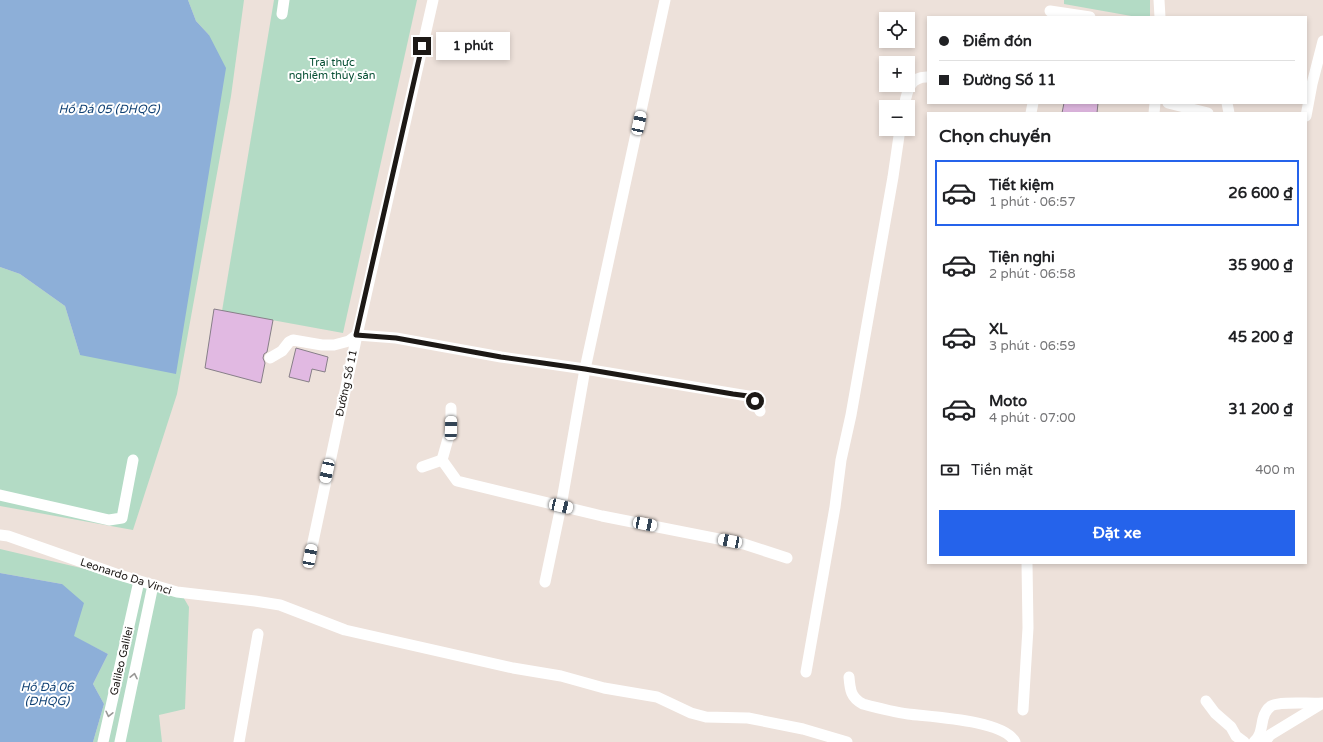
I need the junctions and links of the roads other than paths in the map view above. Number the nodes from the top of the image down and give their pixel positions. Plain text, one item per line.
1 (284, 0) edge
2 (433, 0) edge
3 (665, 0) edge
4 (1052, 0) edge
5 (1159, 0) edge
6 (282, 14) dead end
7 (1050, 14) edge
8 (1077, 16) edge
9 (1160, 16) edge
10 (1323, 41) edge
11 (927, 77) edge
12 (906, 100) edge
13 (1172, 104) edge
14 (1204, 112) edge
15 (1307, 112) edge
16 (899, 136) edge
17 (356, 335) junction
18 (270, 358) dead end
19 (585, 369) junction
20 (452, 408) dead end
21 (760, 411) dead end
22 (134, 460) dead end
23 (442, 460) junction
24 (422, 467) dead end
25 (0, 495) edge
26 (561, 506) junction
27 (0, 535) edge
28 (310, 556) dead end
29 (787, 558) dead end
30 (1027, 564) edge
31 (139, 581) junction
32 (545, 582) dead end
33 (153, 585) junction
34 (258, 634) dead end
35 (806, 672) dead end
36 (849, 677) dead end
37 (1206, 701) dead end
38 (1322, 703) edge
39 (1023, 710) dead end
40 (103, 742) edge
41 (120, 742) edge
42 (239, 742) edge
43 (847, 742) edge
44 (1015, 742) edge
45 (1244, 742) edge
46 (1254, 742) edge
47 (1265, 742) edge

1 - 6 street
2 - 17 street, Đường Số 11
3 - 19 street
4 - 7 street
5 - 9 street
7 - 8 street
10 - 15 street
11 - 12 street
13 - 14 street
16 - 35 street
17 - 18 street
17 - 19 street
17 - 28 street, Đường Số 11
19 - 21 street
19 - 26 street
20 - 23 street
22 - 25 street
23 - 24 street
23 - 26 street
26 - 29 street
26 - 32 street
27 - 31 street, Leonardo Da Vinci
30 - 39 street
31 - 33 street, Leonardo Da Vinci
31 -> 40 street, Galileo Galilei
41 -> 33 street, Galileo Galilei
33 - 43 street, Leonardo Da Vinci
34 - 42 street
36 - 44 street
37 - 45 street
38 - 46 street
38 - 47 street

